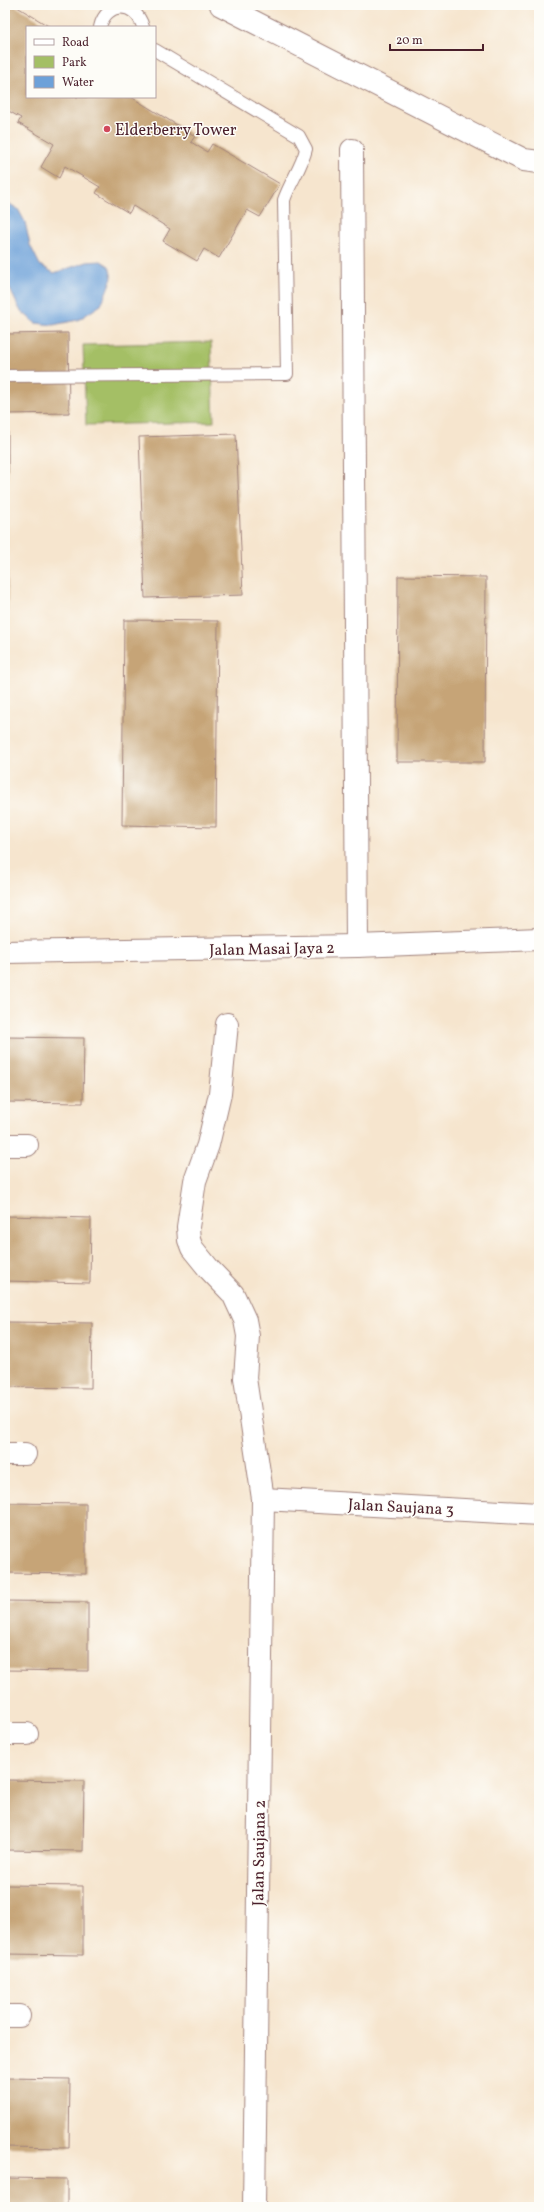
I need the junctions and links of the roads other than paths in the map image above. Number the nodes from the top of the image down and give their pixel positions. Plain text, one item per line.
1 (221, 5) edge
2 (100, 26) edge
3 (143, 26) edge
4 (156, 51) edge
5 (352, 150) dead end
6 (539, 162) edge
7 (5, 376) edge
8 (539, 939) edge
9 (357, 946) junction
10 (5, 952) edge
11 (226, 1024) dead end
12 (5, 1145) edge
13 (27, 1145) dead end
14 (263, 1499) junction
15 (539, 1514) edge
16 (5, 1734) edge
17 (27, 1734) dead end
18 (254, 2207) edge

1 - 6 street
2 - 3 lane
4 - 7 lane
5 - 9 street
8 - 9 street, Jalan Masai Jaya 2
9 - 10 street, Jalan Masai Jaya 2
11 - 14 street, Jalan Saujana 2
12 - 13 street
14 - 15 street, Jalan Saujana 3
14 - 18 street, Jalan Saujana 2
16 - 17 street

